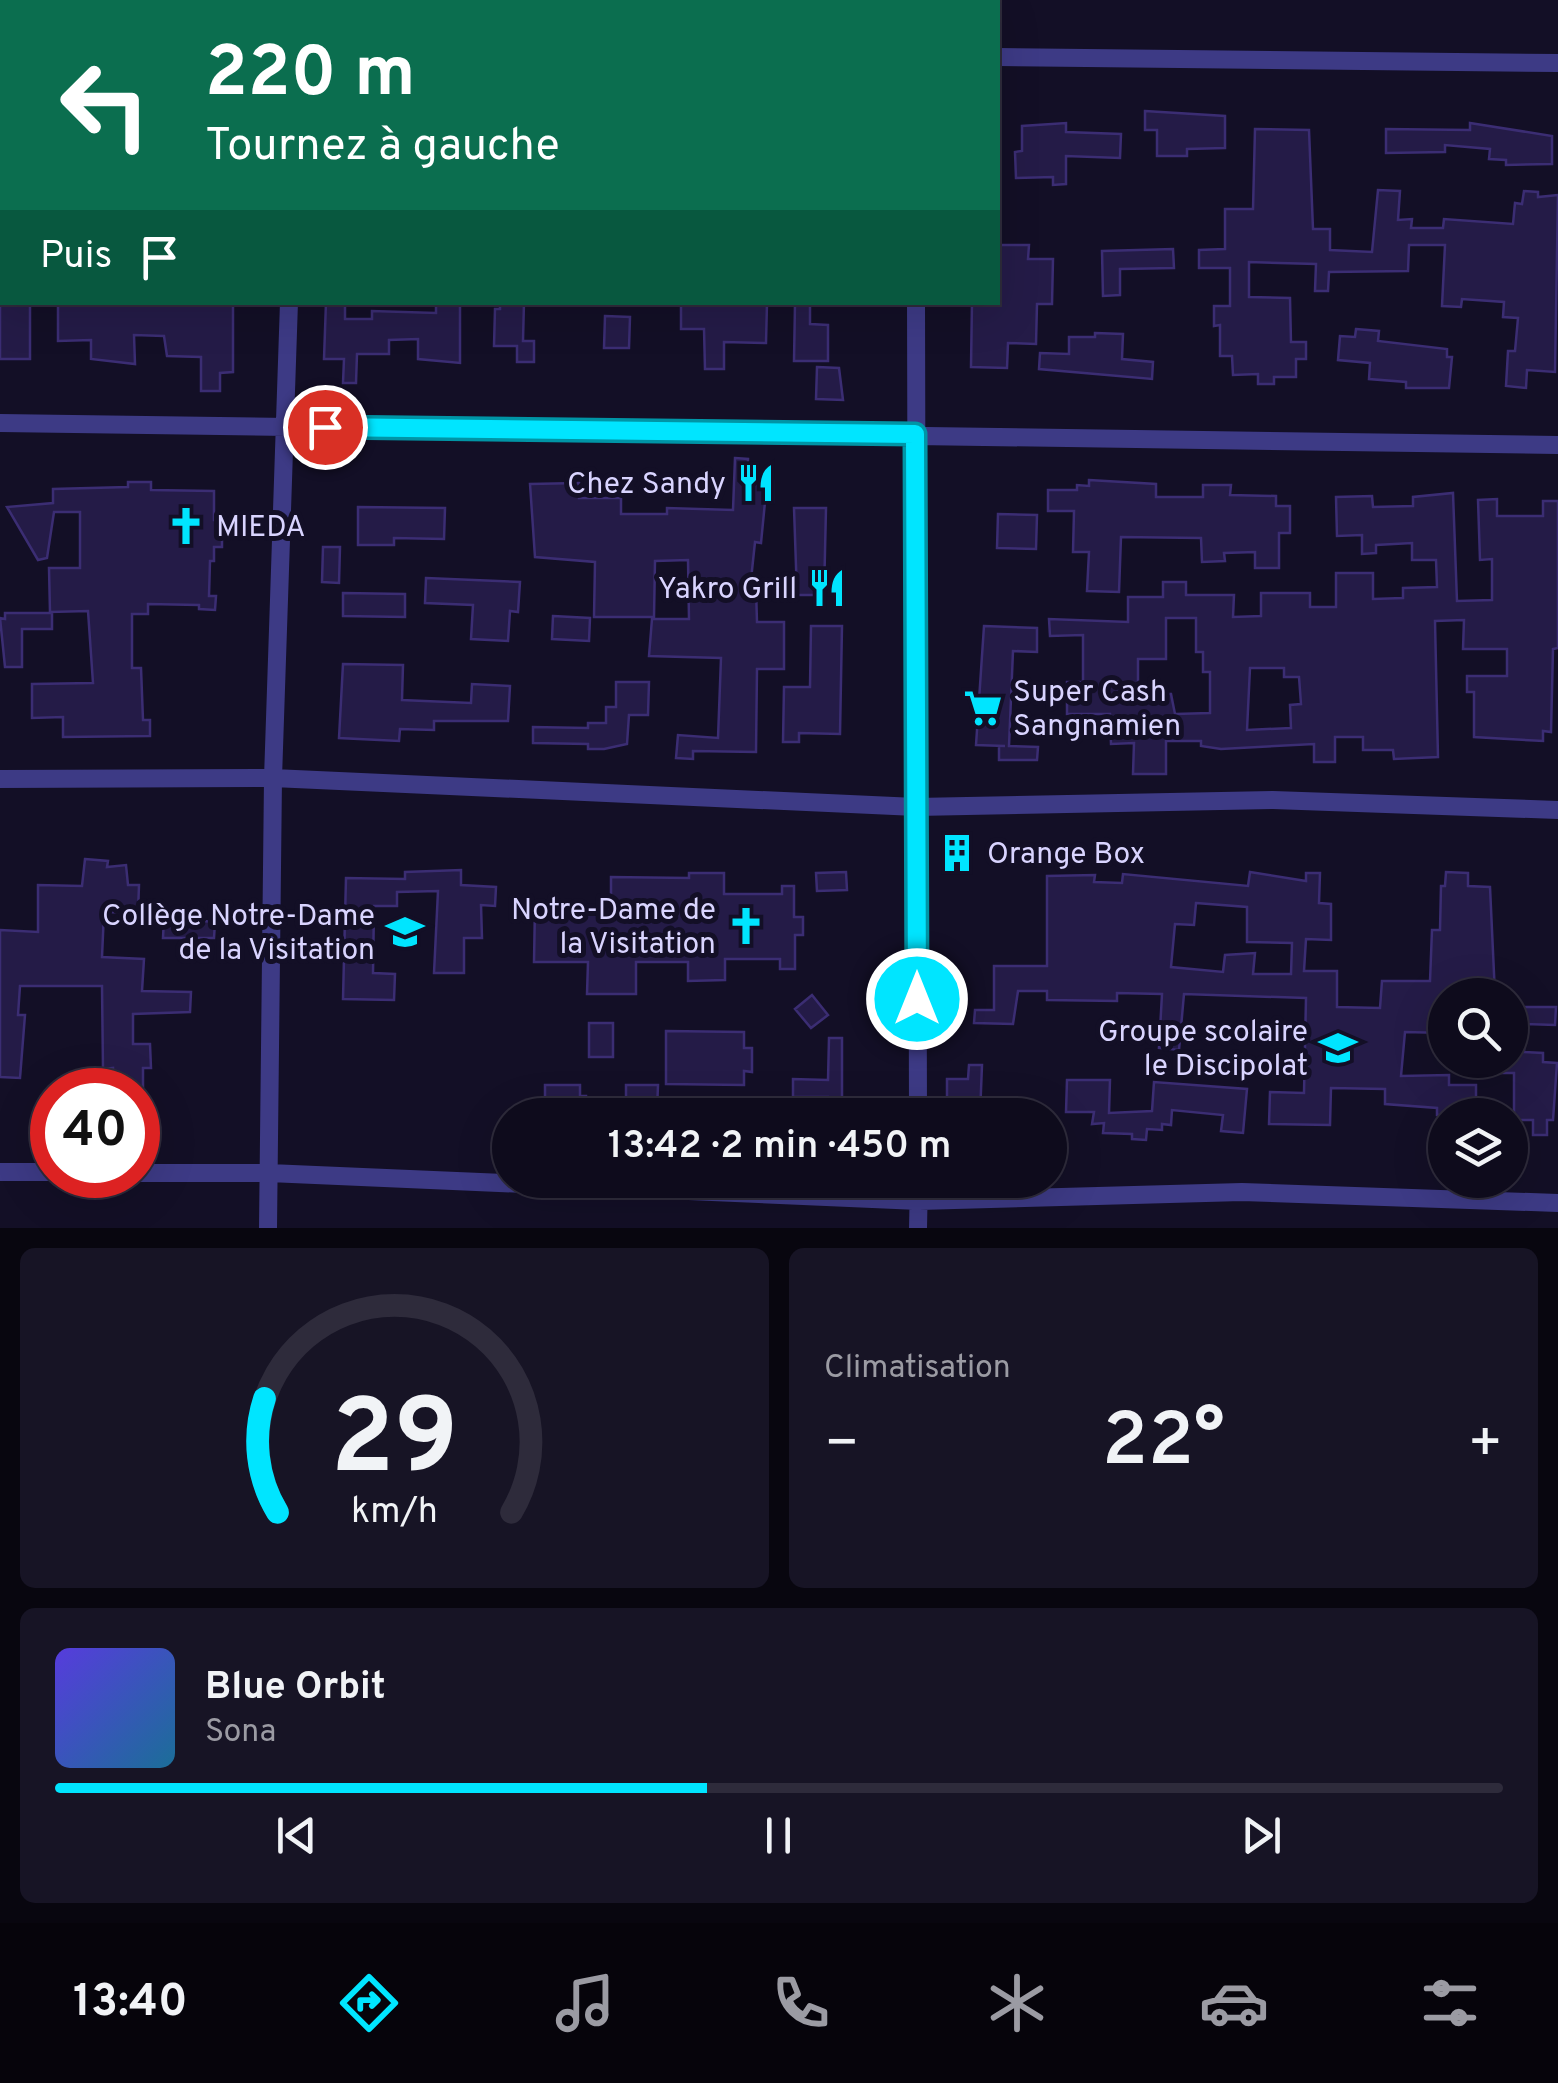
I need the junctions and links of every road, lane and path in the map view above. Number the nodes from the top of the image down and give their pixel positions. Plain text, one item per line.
1 (1000, 57) edge
2 (1558, 63) edge
3 (289, 305) edge
4 (916, 305) edge
5 (0, 423) edge
6 (286, 427) junction
7 (915, 434) junction
8 (1558, 446) edge
9 (273, 778) junction
10 (0, 779) edge
11 (916, 806) junction
12 (1558, 810) edge
13 (918, 1098) edge
14 (0, 1172) edge
15 (30, 1172) edge
16 (160, 1173) edge
17 (268, 1174) junction
18 (919, 1198) edge
19 (919, 1201) junction
20 (1558, 1202) edge
21 (268, 1228) edge
22 (918, 1228) edge

1 - 2 street
3 - 6 street
4 - 7 street
5 - 6 street
6 - 7 street
6 - 9 street
7 - 8 street
7 - 11 street
9 - 10 street
9 - 11 street
9 - 17 street
11 - 12 street
11 - 13 street
14 - 15 street
16 - 17 street
17 - 19 street
17 - 21 street
18 - 19 street
19 - 20 street
19 - 22 street

